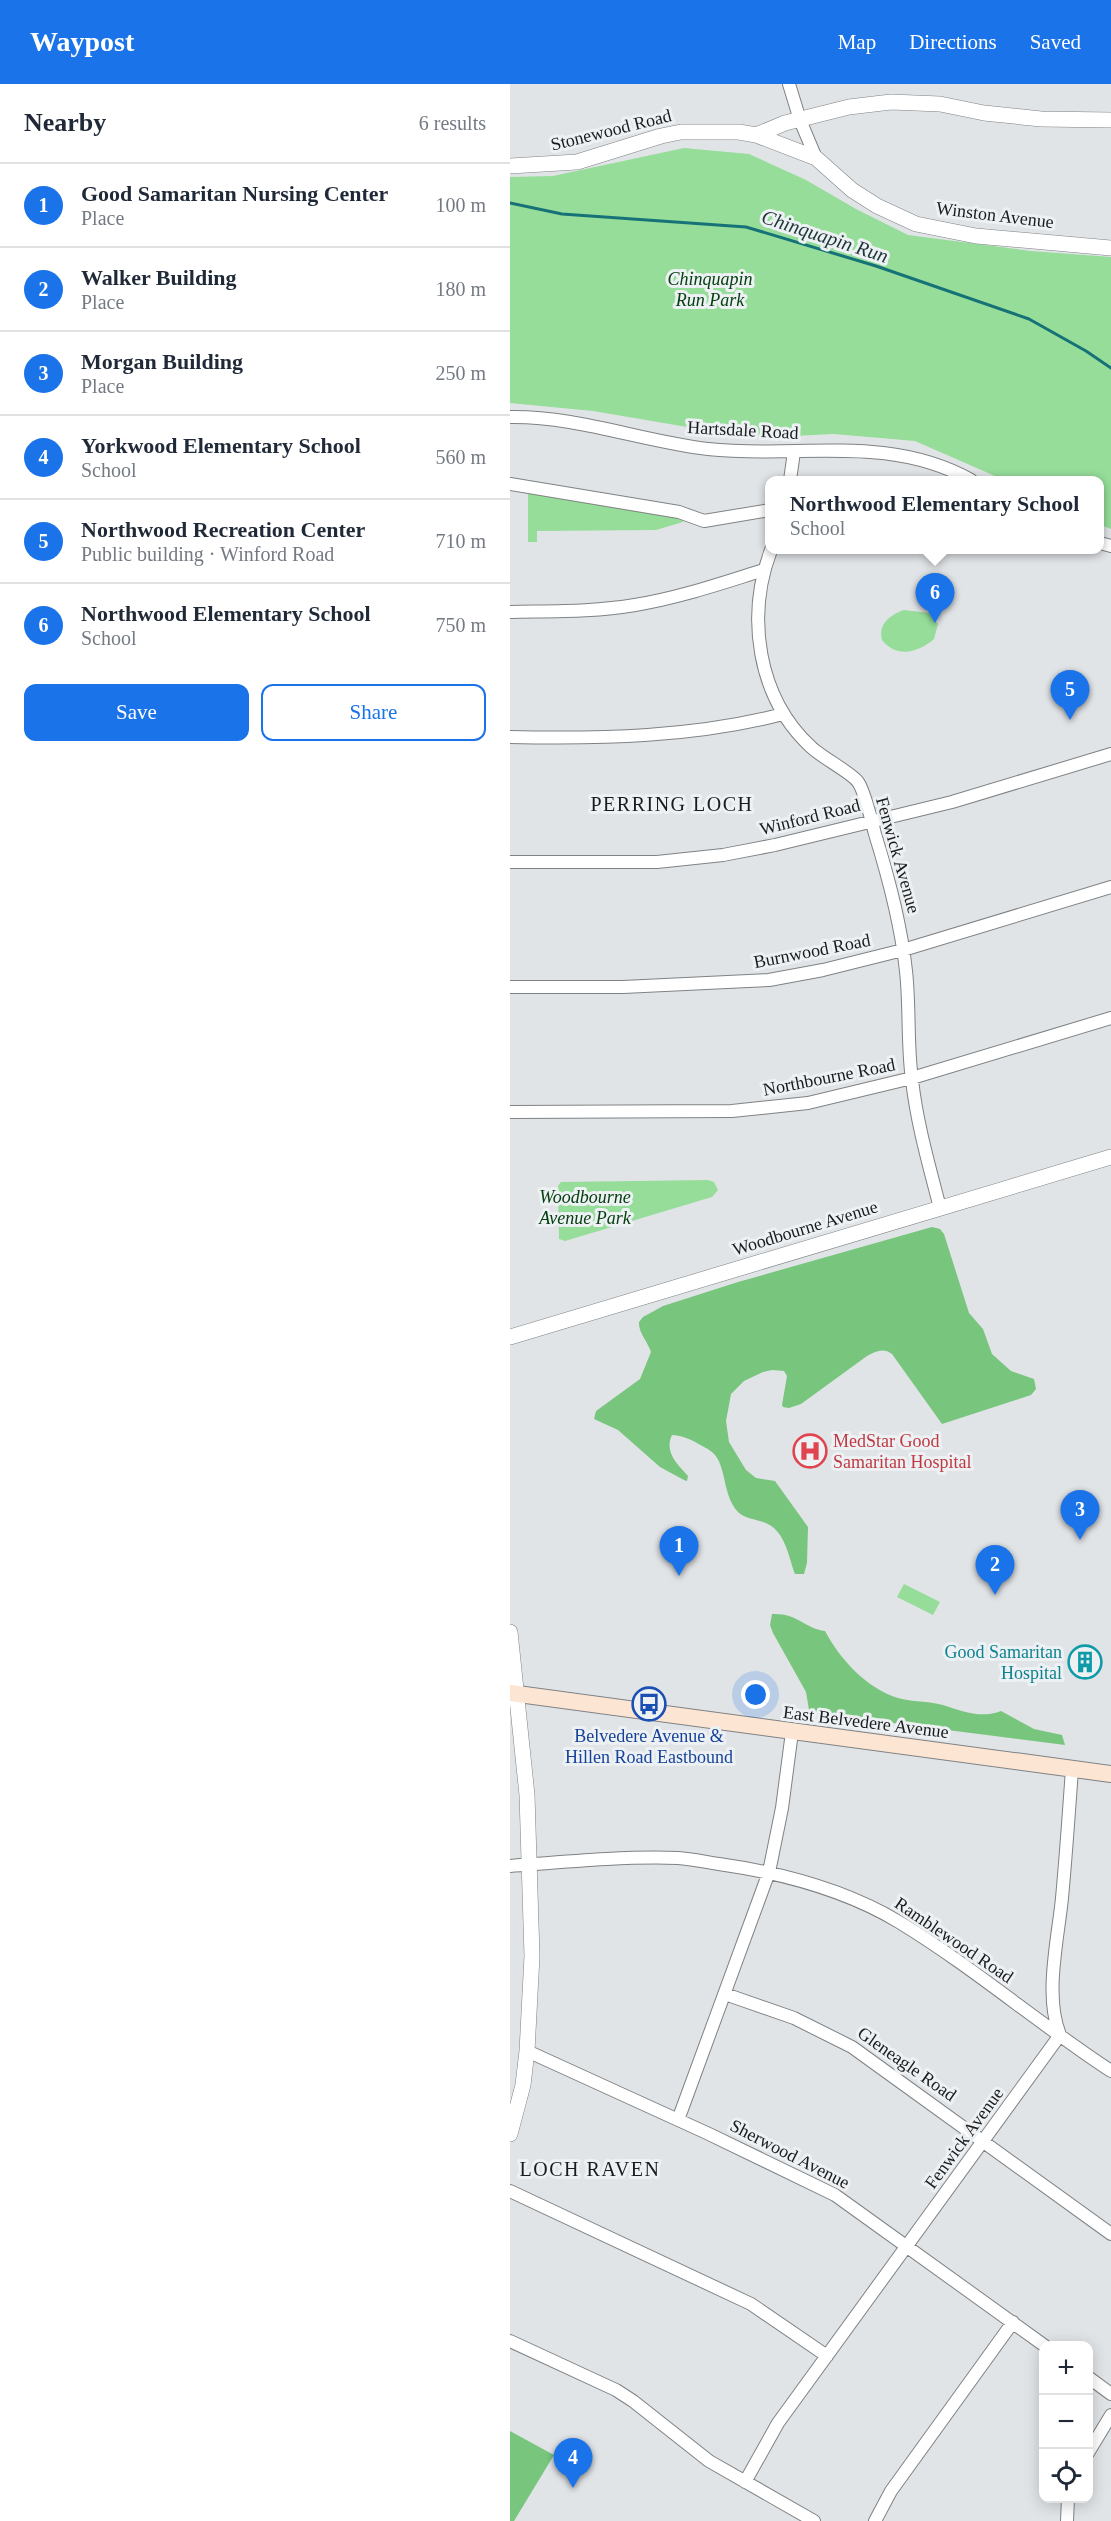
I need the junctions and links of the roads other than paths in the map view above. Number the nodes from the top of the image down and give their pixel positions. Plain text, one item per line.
1 (789, 84) edge
2 (800, 120) junction
3 (1111, 120) edge
4 (756, 135) junction
5 (816, 158) junction
6 (510, 166) edge
7 (1111, 248) edge
8 (510, 417) edge
9 (794, 452) junction
10 (791, 476) edge
11 (963, 476) edge
12 (510, 484) edge
13 (765, 511) edge
14 (769, 554) edge
15 (764, 570) junction
16 (510, 612) edge
17 (783, 714) junction
18 (510, 737) edge
19 (1111, 754) edge
20 (871, 820) junction
21 (510, 862) edge
22 (1111, 887) edge
23 (903, 950) junction
24 (510, 987) edge
25 (1111, 1018) edge
26 (912, 1078) junction
27 (510, 1112) edge
28 (1111, 1157) edge
29 (940, 1208) junction
30 (510, 1337) edge
31 (510, 1632) edge
32 (514, 1694) edge
33 (792, 1732) junction
34 (1072, 1769) junction
35 (1111, 1774) edge
36 (530, 1865) junction
37 (510, 1866) edge
38 (769, 1872) junction
39 (725, 1994) junction
40 (1060, 2035) junction
41 (527, 2051) junction
42 (1111, 2071) edge
43 (513, 2113) edge
44 (678, 2120) junction
45 (510, 2134) edge
46 (982, 2140) junction
47 (510, 2191) edge
48 (1111, 2234) edge
49 (906, 2245) junction
50 (1013, 2322) junction
51 (510, 2341) edge
52 (1039, 2342) edge
53 (827, 2356) junction
54 (1093, 2380) edge
55 (1111, 2394) edge
56 (1111, 2415) edge
57 (1091, 2449) edge
58 (745, 2482) junction
59 (1068, 2503) edge
60 (814, 2521) edge
61 (875, 2521) edge
62 (1067, 2521) edge

1 - 2 street
2 - 3 street, Stonewood Road
2 - 4 street, Stonewood Road
2 - 5 street
4 - 5 street, Winston Avenue
4 - 6 street, Stonewood Road
5 - 7 street, Winston Avenue
8 - 9 street, Hartsdale Road
9 - 10 street
9 - 11 street, Hartsdale Road
12 - 13 street
14 - 15 street, Fenwick Avenue
15 - 16 street
15 - 17 street, Fenwick Avenue
17 - 18 street
17 - 20 street, Fenwick Avenue
19 - 20 street, Winford Road
20 - 21 street, Winford Road
20 - 23 street, Fenwick Avenue
22 - 23 street, Burnwood Road
23 - 24 street, Burnwood Road
23 - 26 street, Fenwick Avenue
25 - 26 street, Northbourne Road
26 - 27 street, Northbourne Road
26 - 29 street, Fenwick Avenue
28 - 29 street, Woodbourne Avenue
29 - 30 street, Woodbourne Avenue
31 - 32 street
32 - 33 main road, East Belvedere Avenue
32 - 36 street
33 - 34 main road, East Belvedere Avenue
33 - 38 street
34 - 35 main road, East Belvedere Avenue
34 - 40 street
36 - 37 street, Ramblewood Road
36 - 38 street, Ramblewood Road
36 - 41 street
38 - 39 street
38 - 40 street, Ramblewood Road
39 - 44 street
39 - 46 street, Gleneagle Road
40 - 42 street, Ramblewood Road
40 - 46 street, Fenwick Avenue
41 - 43 street
41 - 44 street, Sherwood Avenue
43 - 45 street
44 - 49 street, Sherwood Avenue
46 - 48 street, Gleneagle Road
46 - 49 street, Fenwick Avenue
47 - 53 street
49 - 50 street, Sherwood Avenue
49 - 53 street, Fenwick Avenue
50 - 52 street, Sherwood Avenue
50 - 61 street
51 - 58 street
53 - 58 street, Fenwick Avenue
54 - 55 street
56 - 57 street
58 - 60 street
59 - 62 street

